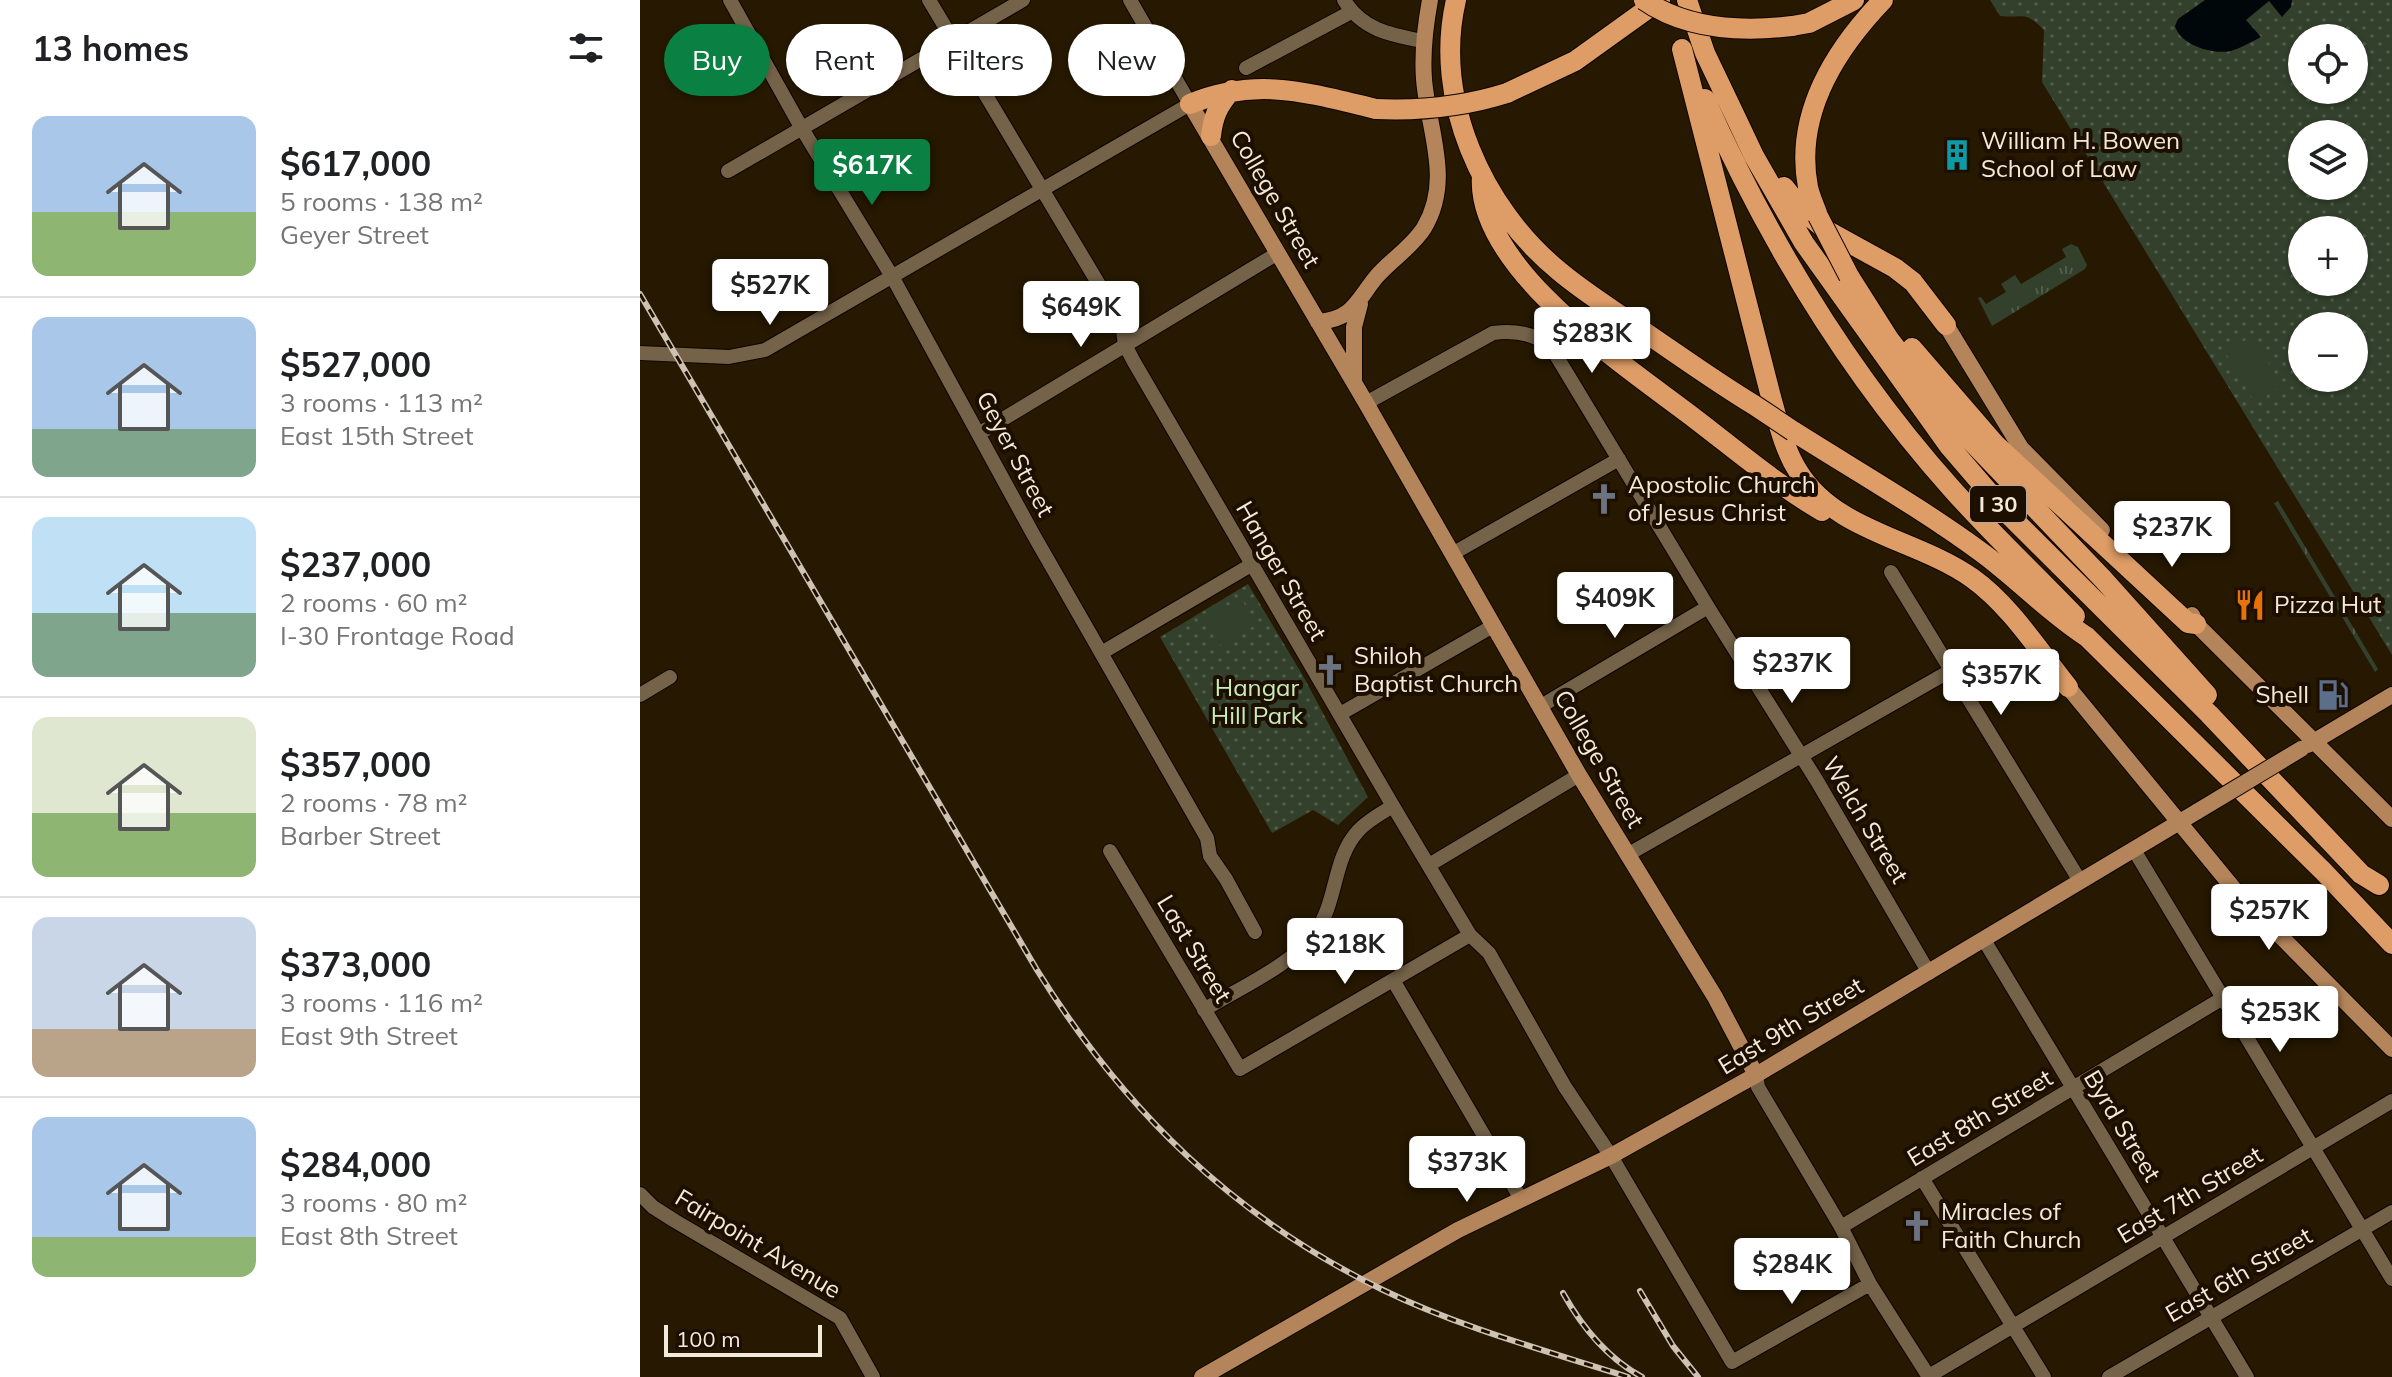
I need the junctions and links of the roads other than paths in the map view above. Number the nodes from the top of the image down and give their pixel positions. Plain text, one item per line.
1 (730, 0) edge
2 (929, 0) edge
3 (1023, 0) edge
4 (1130, 0) edge
5 (1430, 0) edge
6 (1456, 0) edge
7 (1642, 0) edge
8 (1661, 0) edge
9 (1687, 0) edge
10 (1854, 0) edge
11 (1883, 0) edge
12 (1348, 6) edge
13 (943, 24) edge
14 (981, 24) edge
15 (1599, 39) junction
16 (1423, 41) junction
17 (1682, 49) junction
18 (1705, 53) junction
19 (919, 59) edge
20 (1246, 68) dead end
21 (1232, 90) junction
22 (986, 96) edge
23 (1190, 104) junction
24 (801, 127) junction
25 (1211, 136) junction
26 (728, 171) dead end
27 (1482, 176) junction
28 (1041, 191) junction
29 (1278, 253) junction
30 (1849, 276) junction
31 (893, 278) junction
32 (1364, 295) junction
33 (1318, 322) junction
34 (1946, 325) joint
35 (1354, 327) junction
36 (1329, 340) junction
37 (1125, 345) junction
38 (640, 353) edge
39 (1353, 382) junction
40 (1366, 403) junction
41 (980, 433) junction
42 (1619, 459) junction
43 (1916, 549) junction
44 (1452, 554) junction
45 (1251, 565) junction
46 (1891, 572) dead end
47 (1708, 607) junction
48 (2196, 624) junction
49 (1493, 626) junction
50 (2087, 637) junction
51 (1103, 652) junction
52 (1950, 671) junction
53 (670, 677) dead end
54 (2068, 687) joint
55 (640, 695) edge
56 (2392, 695) edge
57 (1541, 706) junction
58 (1340, 714) junction
59 (2308, 745) junction
60 (1801, 756) junction
61 (1579, 775) junction
62 (1393, 806) junction
63 (2392, 819) edge
64 (2179, 824) junction
65 (2134, 850) junction
66 (1110, 851) dead end
67 (1627, 855) junction
68 (1429, 865) junction
69 (2080, 881) junction
70 (2386, 891) edge
71 (1255, 932) dead end
72 (1470, 935) junction
73 (1984, 940) junction
74 (2392, 944) edge
75 (1929, 973) junction
76 (1393, 980) junction
77 (2223, 998) junction
78 (1204, 1010) junction
79 (2392, 1049) edge
80 (1756, 1075) junction
81 (2073, 1088) junction
82 (2392, 1101) edge
83 (2313, 1147) junction
84 (1611, 1156) junction
85 (1922, 1178) junction
86 (640, 1194) edge
87 (1521, 1199) junction
88 (2392, 1212) edge
89 (1841, 1227) junction
90 (2362, 1229) junction
91 (2162, 1237) junction
92 (2392, 1279) edge
93 (1870, 1284) junction
94 (2211, 1318) junction
95 (2012, 1326) junction
96 (873, 1377) edge
97 (1202, 1377) edge
98 (1929, 1377) edge
99 (2044, 1377) edge
100 (2109, 1377) edge
101 (2247, 1377) edge

1 - 24 street, Geyer Street
2 - 13 street, Hanger Street
3 - 14 street
4 - 23 street, College Street
5 - 16 main road
6 - 27 highway
7 - 10 highway, bridge
7 - 15 highway
8 - 15 highway
8 - 17 highway, I 30
9 - 18 highway, I 30
11 - 30 highway, bridge
12 - 16 street
12 - 20 street
15 - 21 highway, bridge
16 - 32 main road
17 - 43 highway
17 - 50 highway, I 30
18 - 34 highway
18 - 70 highway, I 30
19 - 24 street
21 - 23 highway
21 - 25 highway
22 - 28 street, Hanger Street
23 - 25 main road, College Street
23 - 28 street
24 - 26 street
24 - 31 street, Geyer Street
25 - 29 main road, College Street
27 - 43 highway
27 - 50 highway, bridge
28 - 31 street
28 - 37 street, Hanger Street
29 - 33 main road, College Street
29 - 37 street
30 - 48 highway
30 - 70 highway
31 - 38 street
31 - 41 street, Geyer Street
32 - 33 main road
32 - 35 main road
33 - 36 main road, College Street
34 - 48 main road
35 - 36 main road
35 - 39 main road
36 - 39 main road, College Street
37 - 41 street
37 - 45 street, Hanger Street
39 - 40 main road, College Street
40 - 42 street, Welch Street
40 - 44 main road, College Street
41 - 51 street, Geyer Street
42 - 44 street
42 - 47 street, Welch Street
43 - 54 highway
44 - 49 main road, College Street
45 - 51 street
45 - 58 street, Hanger Street
46 - 52 street
47 - 57 street
47 - 60 street, Welch Street
48 - 59 main road
49 - 57 main road, College Street
49 - 58 street
50 - 74 highway, I 30
51 - 71 street, Geyer Street
52 - 60 street
52 - 69 street
53 - 55 street
54 - 64 main road
56 - 59 main road, East 9th Street
57 - 61 main road, College Street
58 - 62 street, Hanger Street
59 - 63 main road
59 - 64 main road, East 9th Street, bridge
60 - 67 street
60 - 75 street, Welch Street
61 - 67 main road, College Street
61 - 68 street
62 - 68 street, Hanger Street
62 - 78 street
64 - 65 main road, East 9th Street
64 - 79 main road
65 - 69 main road, East 9th Street
65 - 77 street
66 - 78 street, Last Street
67 - 80 main road, College Street
68 - 72 street, Hanger Street
69 - 73 main road, East 9th Street
72 - 76 street
72 - 84 street, Hanger Street
73 - 75 main road, East 9th Street
73 - 81 street, Byrd Street
75 - 80 main road, East 9th Street
76 - 78 street, Last Street
76 - 87 street
77 - 81 street, East 8th Street
77 - 83 street
80 - 84 main road, East 9th Street
80 - 89 street, College Street
81 - 85 street, East 8th Street
81 - 91 street, Byrd Street
82 - 83 street, East 7th Street
83 - 90 street
83 - 91 street, East 7th Street
84 - 87 main road, East 9th Street
84 - 93 street, Hanger Street
85 - 89 street, East 8th Street
85 - 95 street
86 - 96 street, Fairpoint Avenue
87 - 97 main road, East 9th Street
88 - 90 street, East 6th Street
89 - 93 street, College Street
90 - 92 street
90 - 94 street, East 6th Street
91 - 94 street, Byrd Street
91 - 95 street, East 7th Street
93 - 98 street, College Street
94 - 100 street, East 6th Street
94 - 101 street, Byrd Street
95 - 98 street, East 7th Street
95 - 99 street

